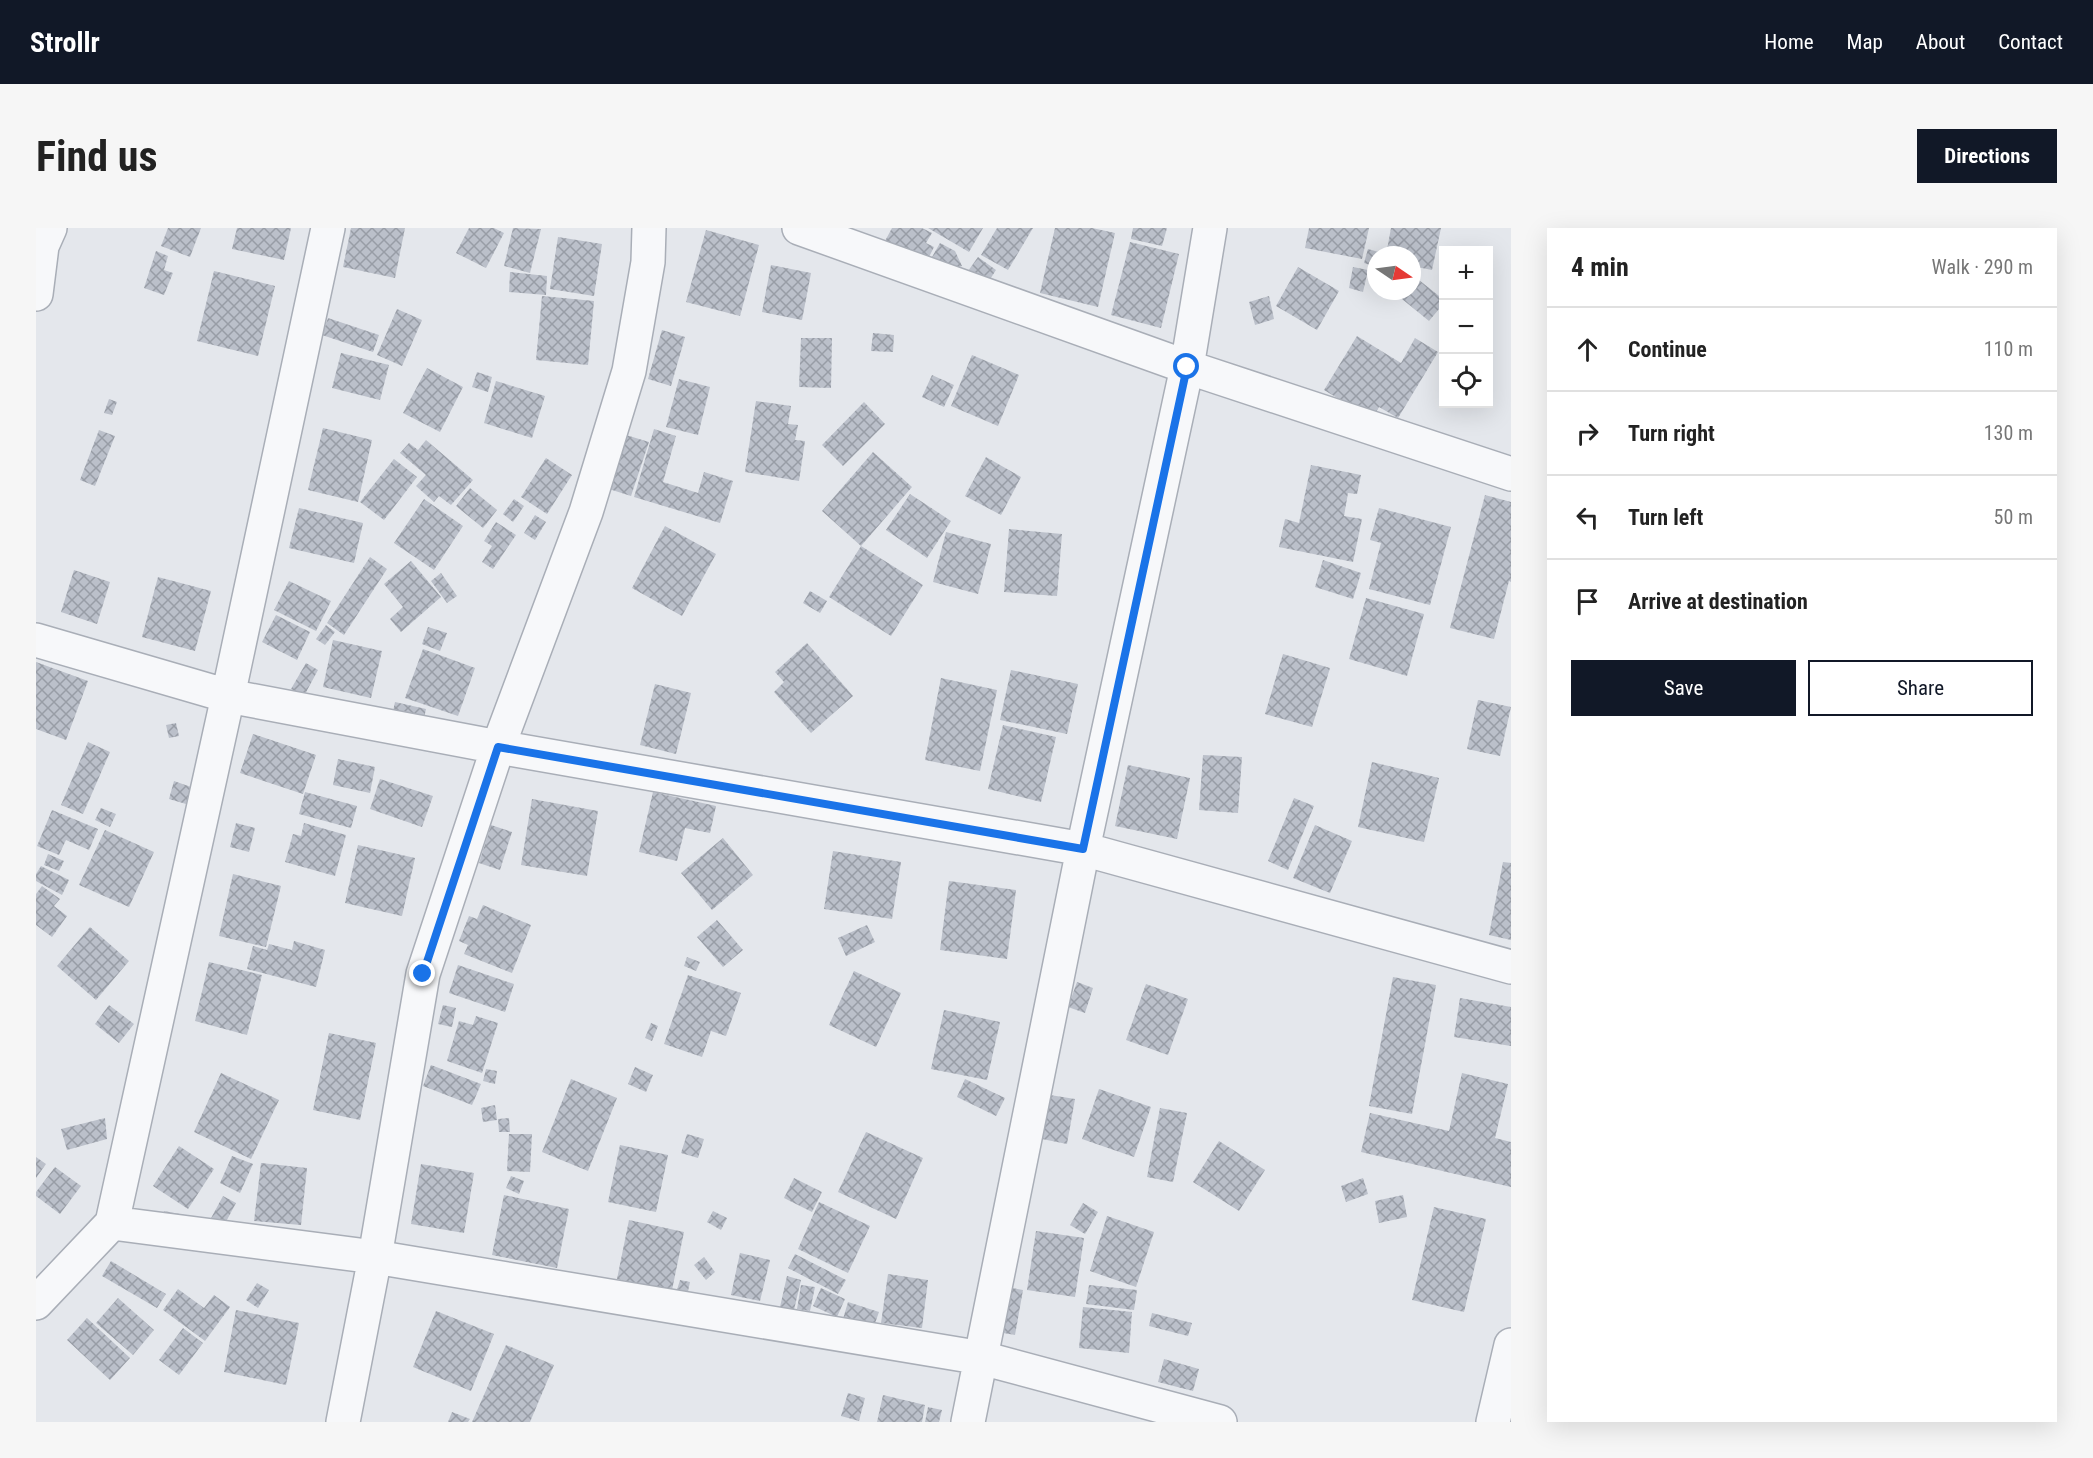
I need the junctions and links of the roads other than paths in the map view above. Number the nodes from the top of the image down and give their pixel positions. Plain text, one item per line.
1 (50, 228) edge
2 (328, 228) edge
3 (649, 228) edge
4 (799, 228) edge
5 (1210, 228) edge
6 (36, 294) edge
7 (1187, 367) junction
8 (1511, 474) edge
9 (36, 640) edge
10 (228, 696) junction
11 (498, 747) junction
12 (1083, 849) junction
13 (1511, 967) edge
14 (112, 1222) junction
15 (375, 1257) junction
16 (36, 1303) edge
17 (1511, 1345) edge
18 (982, 1358) junction
19 (342, 1422) edge
20 (968, 1422) edge
21 (1220, 1422) edge
22 (1493, 1422) edge

1 - 6 street
2 - 10 street
3 - 11 street
4 - 7 street
5 - 7 street
7 - 8 street
7 - 12 street
9 - 10 street
10 - 11 street
10 - 14 street
11 - 12 street
11 - 15 street
12 - 13 street
12 - 18 street
14 - 15 street
14 - 16 street
15 - 18 street
15 - 19 street
17 - 22 street
18 - 20 street
18 - 21 street

